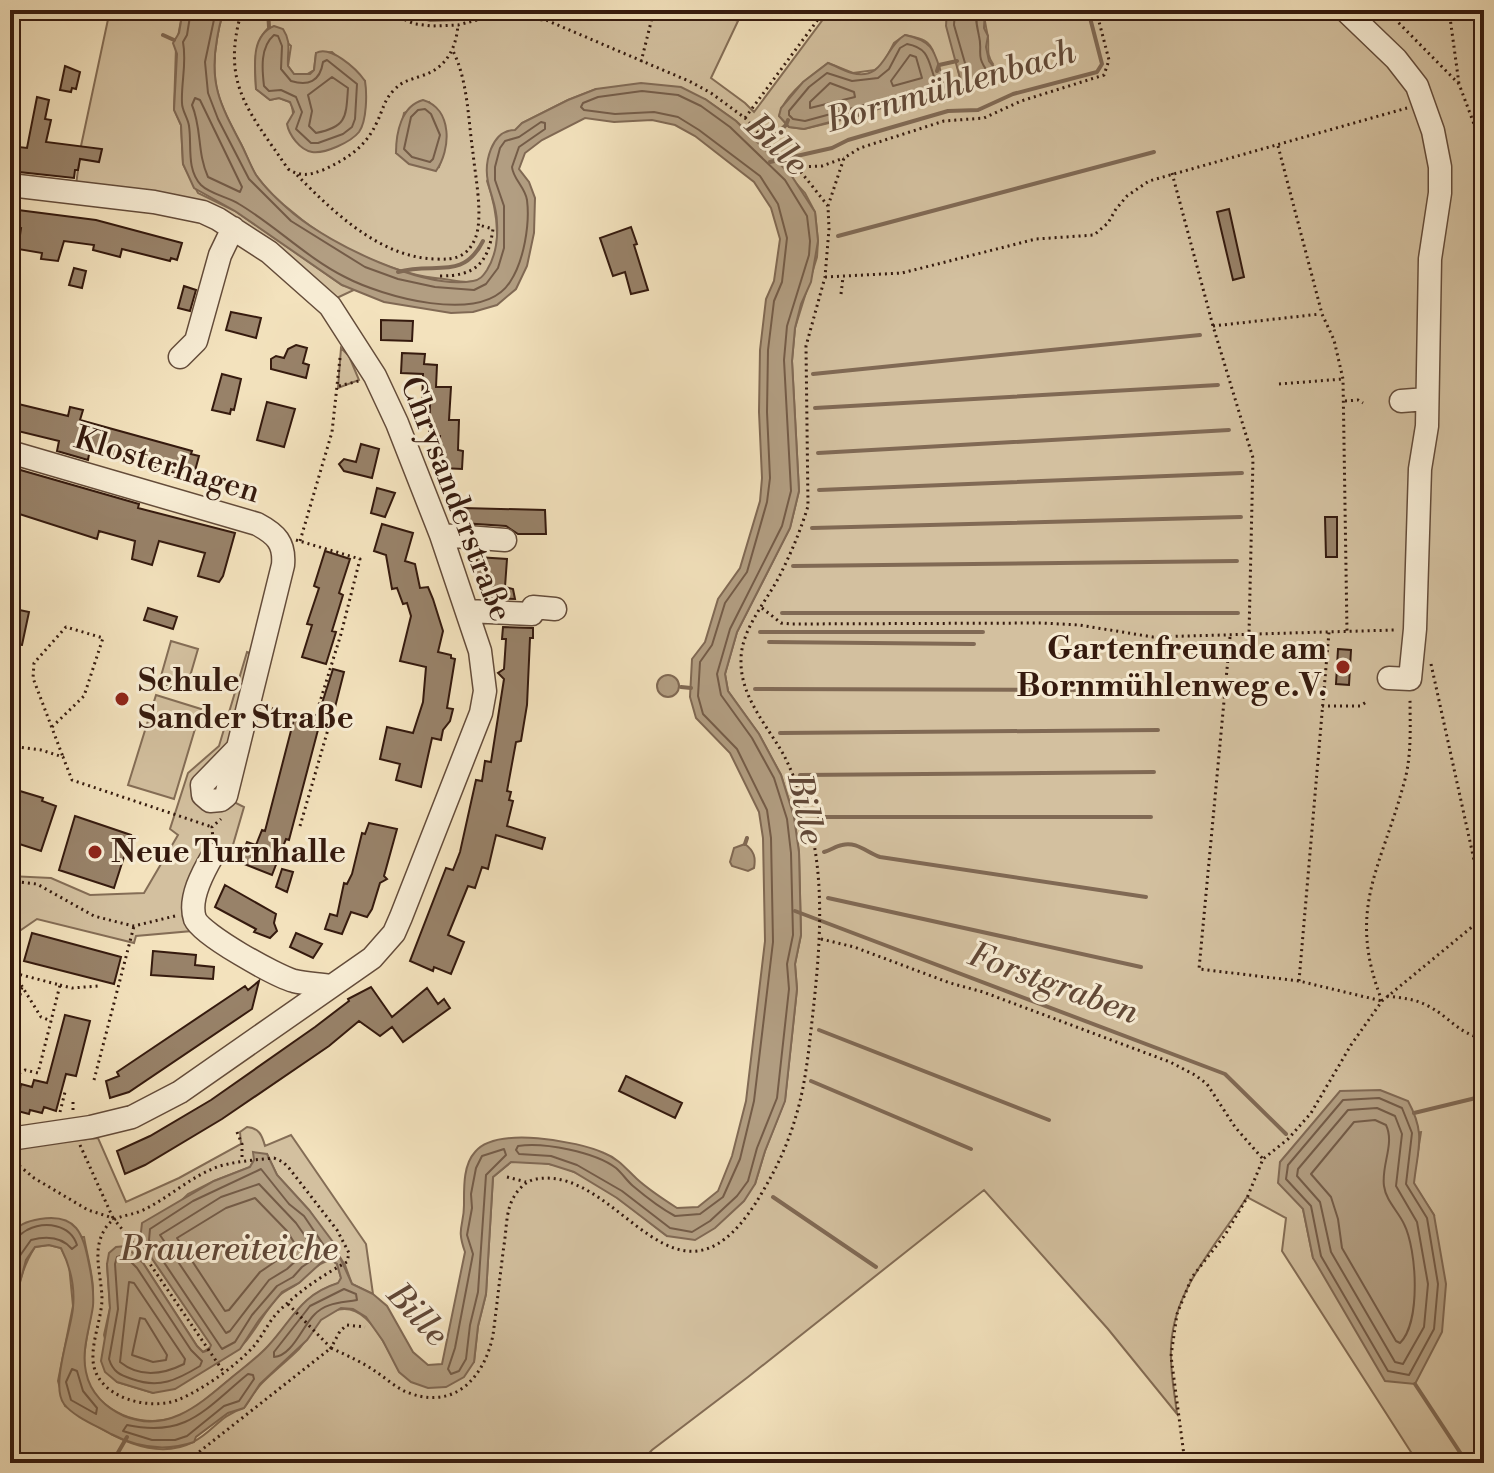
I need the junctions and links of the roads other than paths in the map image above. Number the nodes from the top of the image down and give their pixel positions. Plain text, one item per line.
1 (1345, 10) edge
2 (10, 185) edge
3 (233, 228) junction
4 (180, 357) dead end
5 (1427, 399) junction
6 (1401, 401) dead end
7 (10, 452) edge
8 (441, 535) junction
9 (505, 540) dead end
10 (555, 609) dead end
11 (467, 611) junction
12 (1400, 679) road end
13 (238, 748) dead end
14 (213, 855) road end
15 (331, 986) junction
16 (10, 1139) edge

1 - 5 street
2 - 3 street, Chrysanderstraße
3 - 4 street
3 - 8 street, Chrysanderstraße
5 - 6 street
5 - 12 street
7 - 13 street, Klosterhagen
8 - 9 street
8 - 11 street, Chrysanderstraße
10 - 11 street
11 - 15 street, Chrysanderstraße
14 - 15 street
15 - 16 street, Chrysanderstraße

